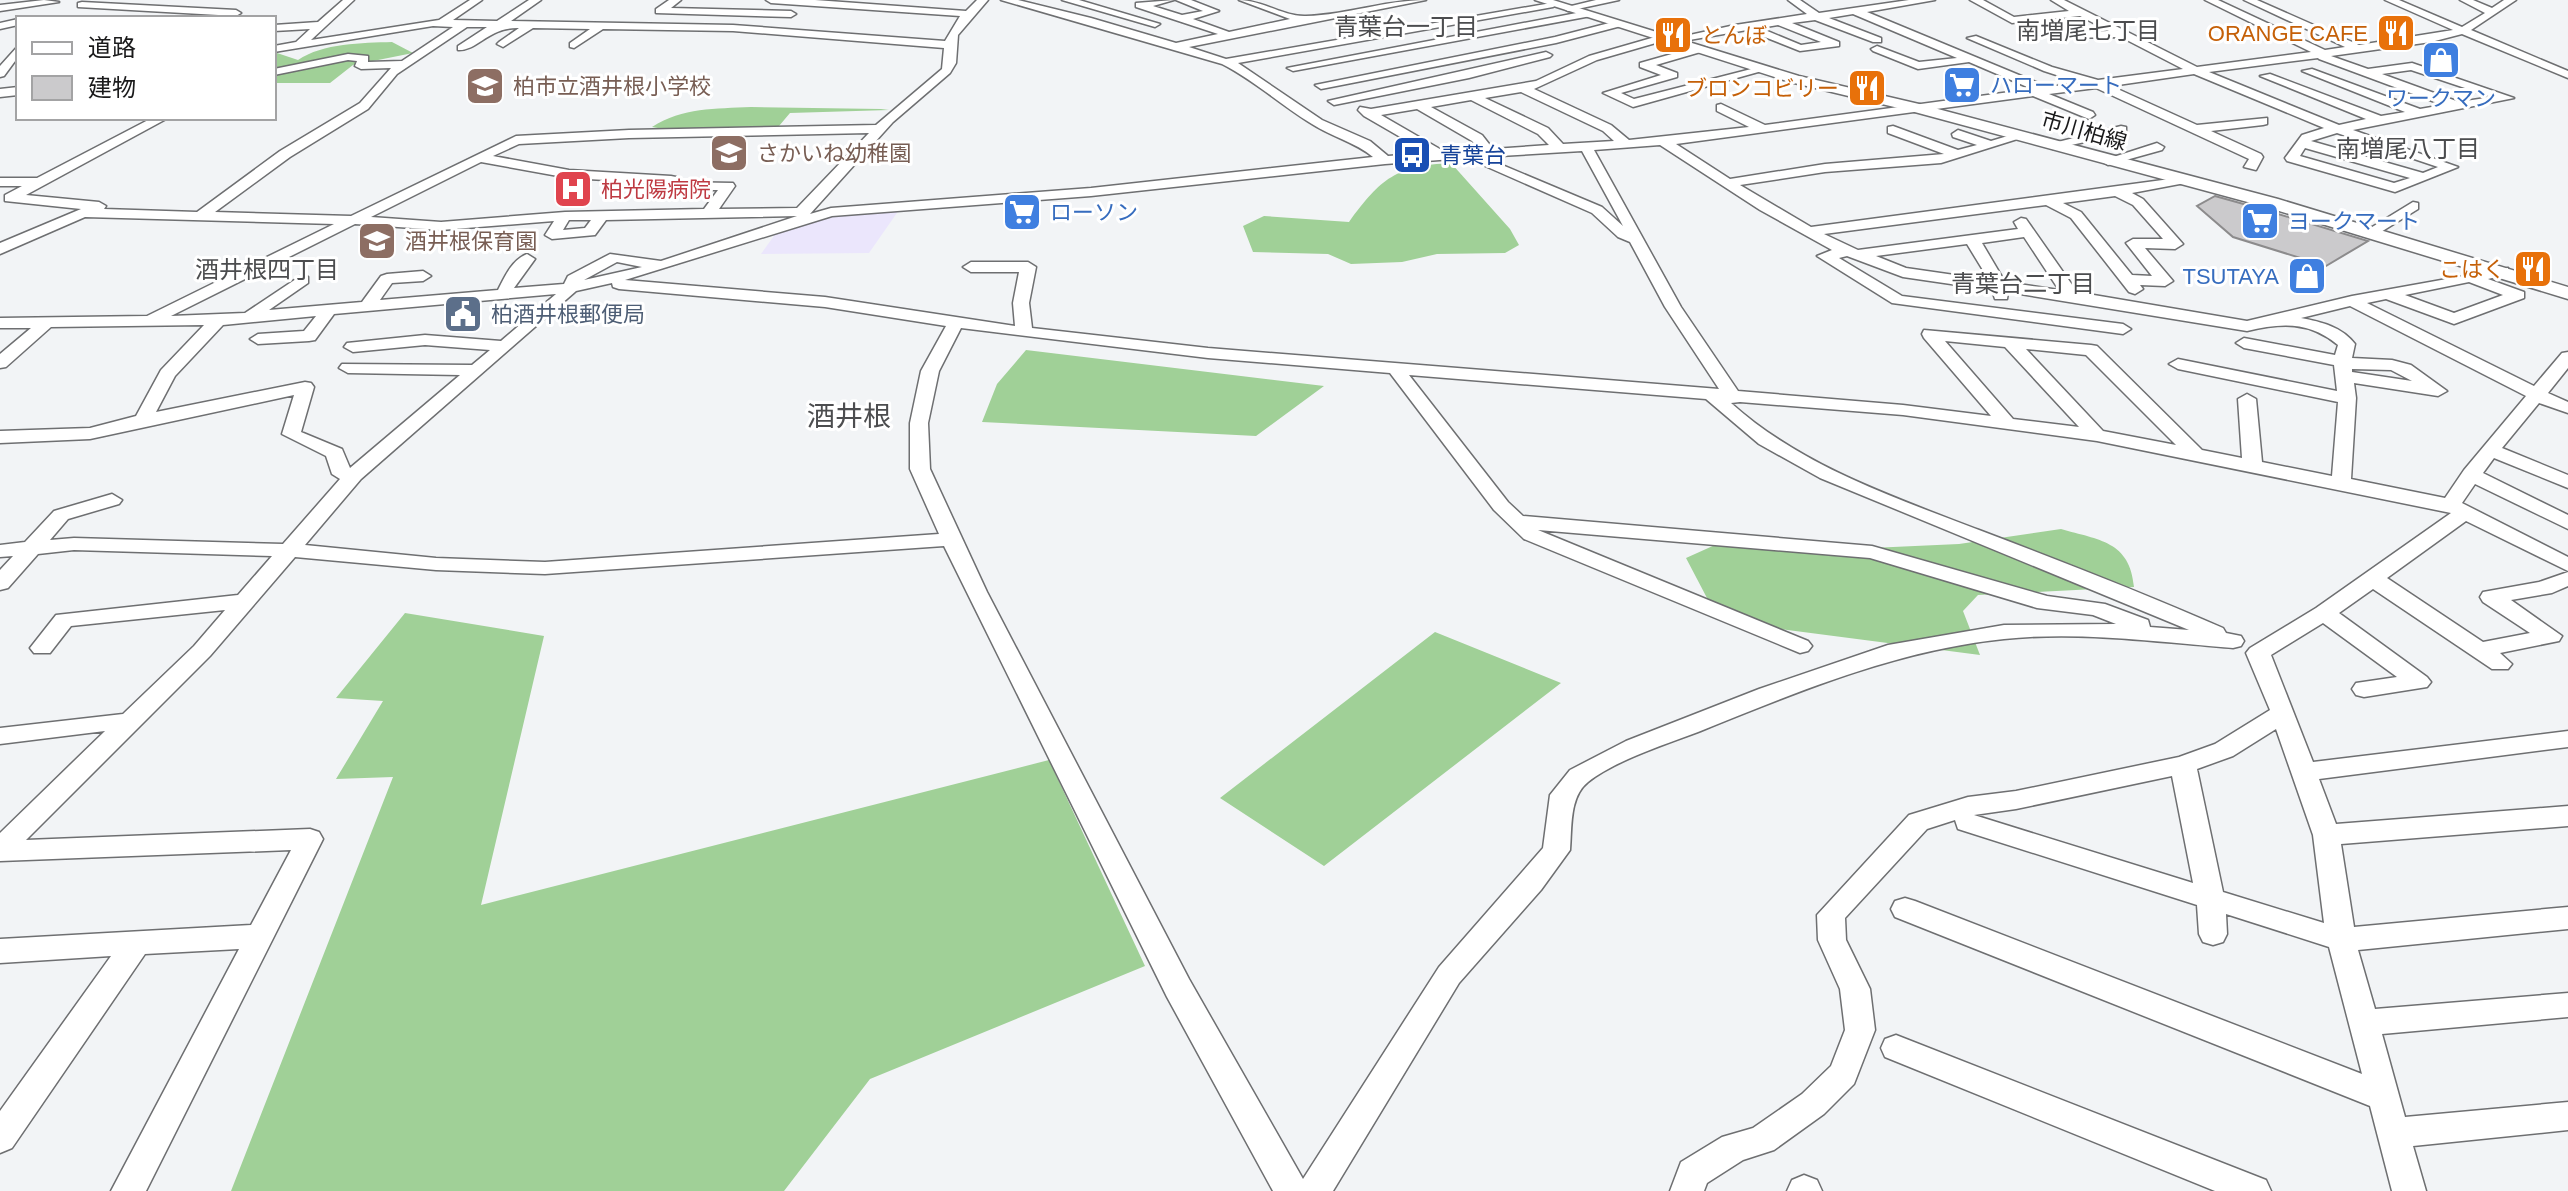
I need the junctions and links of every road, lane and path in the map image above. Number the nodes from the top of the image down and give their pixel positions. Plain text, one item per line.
1 (98, 0) edge
2 (195, 0) edge
3 (241, 0) edge
4 (349, 0) edge
5 (477, 0) edge
6 (536, 0) edge
7 (676, 0) edge
8 (769, 0) edge
9 (973, 0) edge
10 (983, 0) edge
11 (1006, 0) edge
12 (1066, 0) edge
13 (1169, 0) edge
14 (1181, 0) edge
15 (1244, 0) edge
16 (1277, 0) edge
17 (1421, 0) edge
18 (1614, 0) edge
19 (1793, 0) edge
20 (1831, 0) edge
21 (1975, 0) edge
22 (2210, 0) edge
23 (2249, 0) edge
24 (2390, 0) edge
25 (2465, 0) edge
26 (2511, 0) edge
27 (50, 1) edge
28 (848, 2) edge
29 (1927, 2) edge
30 (2060, 2) edge
31 (1554, 4) edge
32 (82, 5) junction
33 (1890, 5) junction
34 (3, 8) edge
35 (2019, 8) dead end
36 (167, 9) junction
37 (1041, 10) junction
38 (208, 11) junction
39 (313, 11) dead end
40 (1852, 12) junction
41 (2080, 12) junction
42 (2492, 12) junction
43 (236, 13) dead end
44 (333, 13) junction
45 (751, 13) junction
46 (1903, 13) dead end
47 (970, 14) junction
48 (1587, 14) junction
49 (1248, 15) dead end
50 (1322, 16) junction
51 (820, 17) dead end
52 (1818, 17) junction
53 (1179, 19) junction
54 (1301, 20) junction
55 (1716, 20) dead end
56 (1780, 22) junction
57 (442, 23) junction
58 (465, 23) junction
59 (499, 23) junction
60 (531, 24) junction
61 (1617, 24) junction
62 (323, 25) junction
63 (602, 25) junction
64 (1273, 25) junction
65 (0, 26) edge
66 (1205, 27) junction
67 (1741, 27) junction
68 (276, 28) edge
69 (733, 28) junction
70 (1345, 28) dead end
71 (795, 31) junction
72 (2463, 31) junction
73 (1901, 32) junction
74 (1181, 33) junction
75 (1226, 34) junction
76 (2124, 34) junction
77 (2064, 36) dead end
78 (1972, 38) dead end
79 (1451, 39) junction
80 (1667, 39) junction
81 (1150, 41) junction
82 (300, 44) junction
83 (503, 44) dead end
84 (574, 45) dead end
85 (950, 45) junction
86 (1930, 45) junction
87 (1172, 47) junction
88 (462, 48) dead end
89 (276, 49) edge
90 (1700, 49) junction
91 (2360, 50) junction
92 (1489, 52) junction
93 (2322, 55) junction
94 (1346, 58) junction
95 (1593, 58) junction
96 (1966, 60) junction
97 (8, 61) edge
98 (1226, 62) junction
99 (1519, 62) junction
100 (404, 64) junction
101 (2347, 66) junction
102 (1763, 69) junction
103 (2308, 71) junction
104 (276, 72) edge
105 (2198, 72) junction
106 (2367, 73) junction
107 (0, 74) edge
108 (1378, 74) junction
109 (1557, 75) junction
110 (2568, 75) edge
111 (2266, 76) junction
112 (2226, 83) junction
113 (2098, 84) junction
114 (1321, 85) junction
115 (1405, 88) junction
116 (1523, 88) junction
117 (2042, 92) junction
118 (1476, 98) junction
119 (1339, 100) junction
120 (1434, 103) junction
121 (1419, 105) junction
122 (2458, 106) junction
123 (1914, 107) junction
124 (1721, 108) dead end
125 (2418, 112) junction
126 (1368, 113) junction
127 (2089, 115) dead end
128 (158, 120) edge
129 (2379, 120) junction
130 (2263, 121) dead end
131 (1761, 128) junction
132 (881, 129) junction
133 (2338, 129) junction
134 (1893, 130) dead end
135 (2121, 130) dead end
136 (2202, 132) junction
137 (1958, 134) dead end
138 (2021, 136) junction
139 (1662, 141) junction
140 (2183, 142) dead end
141 (1626, 144) junction
142 (1991, 145) junction
143 (2053, 145) junction
144 (1586, 146) junction
145 (2157, 147) dead end
146 (1559, 148) junction
147 (1490, 153) junction
148 (1463, 155) junction
149 (1959, 155) junction
150 (1442, 156) junction
151 (481, 158) junction
152 (1385, 160) junction
153 (2108, 161) junction
154 (2251, 167) dead end
155 (2180, 180) junction
156 (0, 182) edge
157 (38, 182) junction
158 (1728, 183) junction
159 (2116, 191) junction
160 (5, 200) edge
161 (2048, 200) junction
162 (2413, 206) dead end
163 (86, 213) junction
164 (709, 213) junction
165 (602, 215) junction
166 (804, 215) junction
167 (200, 216) junction
168 (565, 216) junction
169 (356, 220) junction
170 (1809, 232) junction
171 (2371, 232) junction
172 (1634, 239) junction
173 (1970, 239) junction
174 (1916, 246) junction
175 (0, 249) edge
176 (1853, 253) junction
177 (527, 259) dead end
178 (663, 266) junction
179 (971, 267) dead end
180 (2503, 271) junction
181 (423, 276) dead end
182 (1930, 277) junction
183 (2471, 278) junction
184 (302, 280) dead end
185 (609, 280) junction
186 (2128, 280) junction
187 (2000, 286) junction
188 (569, 288) junction
189 (2568, 293) edge
190 (2389, 294) junction
191 (503, 295) junction
192 (2075, 296) junction
193 (2352, 301) junction
194 (1931, 304) junction
195 (366, 308) junction
196 (2151, 308) junction
197 (328, 311) junction
198 (2002, 313) junction
199 (248, 318) junction
200 (2278, 318) junction
201 (218, 320) junction
202 (146, 321) junction
203 (957, 321) junction
204 (0, 323) edge
205 (46, 323) junction
206 (2098, 325) junction
207 (2123, 329) dead end
208 (1024, 332) junction
209 (258, 339) dead end
210 (2011, 343) junction
211 (2244, 343) dead end
212 (505, 346) junction
213 (353, 347) dead end
214 (2568, 357) edge
215 (0, 363) edge
216 (2178, 364) dead end
217 (348, 368) dead end
218 (1395, 368) junction
219 (2343, 369) junction
220 (477, 370) junction
221 (2534, 396) junction
222 (1723, 397) junction
223 (2347, 398) junction
224 (2247, 399) dead end
225 (2568, 408) edge
226 (143, 420) junction
227 (2005, 421) junction
228 (2097, 435) junction
229 (8, 437) edge
230 (2490, 450) junction
231 (2194, 452) junction
232 (0, 454) edge
233 (2252, 464) junction
234 (2471, 474) junction
235 (354, 475) junction
236 (2341, 482) junction
237 (2568, 482) edge
238 (112, 500) dead end
239 (2458, 508) junction
240 (1518, 522) junction
241 (2568, 523) edge
242 (951, 539) junction
243 (30, 548) junction
244 (291, 550) junction
245 (0, 551) edge
246 (2568, 565) edge
247 (2568, 578) edge
248 (2373, 579) junction
249 (0, 583) edge
250 (248, 601) junction
251 (2324, 613) junction
252 (2166, 635) junction
253 (2233, 641) junction
254 (1800, 646) dead end
255 (42, 648) dead end
256 (2479, 650) junction
257 (2258, 653) junction
258 (2500, 664) dead end
259 (2364, 689) dead end
260 (2283, 713) junction
261 (131, 723) junction
262 (0, 736) edge
263 (2568, 739) edge
264 (2183, 765) junction
265 (2305, 772) junction
266 (2568, 816) edge
267 (1967, 822) dead end
268 (2326, 835) junction
269 (0, 850) edge
270 (2210, 898) junction
271 (1905, 909) dead end
272 (2568, 918) edge
273 (2213, 934) dead end
274 (259, 936) junction
275 (2341, 940) junction
276 (136, 944) junction
277 (6, 957) edge
278 (2568, 1005) edge
279 (2363, 1023) junction
280 (1896, 1048) dead end
281 (2383, 1097) junction
282 (2568, 1116) edge
283 (2393, 1133) junction
284 (0, 1138) edge
285 (128, 1191) edge
286 (1291, 1191) edge
287 (1314, 1191) edge
288 (1687, 1191) edge
289 (2254, 1191) edge
290 (2409, 1191) edge

1 - 32 street
2 - 36 street
3 - 38 street
4 - 44 street
5 - 57 street
6 - 59 street
7 - 45 street
8 - 28 street
8 - 45 street
9 - 10 street
10 - 47 street
11 - 37 street
12 - 37 street
12 - 74 street
13 - 53 street
14 - 53 street
15 - 54 street
16 - 50 street
17 - 50 street
18 - 31 street
19 - 52 street
20 - 40 street
21 - 41 street
22 - 93 street
23 - 91 street
24 - 72 street
25 - 42 street
26 - 42 street
27 - 32 street
27 - 34 street
28 - 47 street
28 - 51 street
29 - 33 street
30 - 35 street
30 - 41 street
31 - 48 main road, 市川柏線
31 - 98 street
32 - 36 street
33 - 40 street
33 - 46 street
34 - 65 street
36 - 38 street
37 - 81 street
38 - 43 street
39 - 44 street
40 - 52 street
40 - 73 street
41 - 76 street
42 - 72 street
44 - 62 street
45 - 69 street
45 - 71 street
47 - 85 street
48 - 61 main road, 市川柏線
48 - 79 street
49 - 64 street
50 - 54 street
50 - 70 street
52 - 56 street
52 - 96 street
53 - 66 street
54 - 64 street
55 - 67 street
56 - 67 street
56 - 67 street
57 - 58 street
57 - 82 street
58 - 59 street
58 - 100 street
59 - 60 street
59 - 88 street
60 - 63 street
60 - 83 street
61 - 80 main road, 市川柏線
61 - 92 street
62 - 68 street
62 - 82 street
63 - 69 street
63 - 84 street
64 - 75 street
66 - 74 street
66 - 75 street
67 - 80 street
69 - 71 street
71 - 85 street
72 - 91 street
72 - 110 street
73 - 86 street
73 - 86 street
74 - 81 street
75 - 87 street
76 - 77 street
76 - 105 street
78 - 113 street
79 - 92 street
79 - 94 street
80 - 90 main road, 市川柏線
80 - 95 street
81 - 87 street
82 - 89 street
85 - 132 street
86 - 96 street
87 - 98 street
90 - 102 main road, 市川柏線
90 - 102 street
91 - 93 street
92 - 99 street
92 - 108 street
93 - 101 street
93 - 105 street
94 - 108 street
94 - 114 street
95 - 99 street
95 - 109 street
96 - 117 street
97 - 107 street
98 - 152 street
99 - 109 street
99 - 115 street
100 - 104 street
100 - 167 street
101 - 103 street
101 - 106 street
102 - 123 main road, 市川柏線
103 - 111 street
103 - 125 street
105 - 112 street
105 - 113 street
106 - 122 street
106 - 122 street
108 - 114 street
108 - 115 street
109 - 116 street
111 - 112 street
111 - 129 street
112 - 133 street
113 - 117 street
113 - 136 street
114 - 119 street
115 - 119 street
115 - 120 street
116 - 118 street
116 - 141 street
117 - 123 street
117 - 127 street
118 - 120 street
118 - 146 street
119 - 126 street
120 - 121 street
121 - 126 street
121 - 147 street
122 - 125 street
123 - 131 street
123 - 138 main road, 市川柏線
124 - 131 street
125 - 129 street
126 - 150 street
128 - 157 street
129 - 133 street
130 - 136 street
131 - 139 street
132 - 151 street
132 - 166 street
133 - 133 street
134 - 149 street
135 - 143 street
136 - 140 street
136 - 154 street
137 - 142 street
138 - 142 street
138 - 143 main road, 市川柏線
139 - 141 street
139 - 158 street
141 - 144 street
142 - 149 street
143 - 153 main road, 市川柏線
144 - 146 street
144 - 172 street
145 - 153 street
146 - 147 street
147 - 148 street
148 - 150 street
148 - 172 street
149 - 158 street
150 - 152 street
151 - 164 street
151 - 169 street
152 - 166 street
153 - 155 main road, 市川柏線
155 - 159 street
155 - 171 main road, 市川柏線
156 - 157 street
157 - 160 street
158 - 170 street
159 - 161 street
159 - 186 street
160 - 163 street
161 - 170 street
161 - 186 street
162 - 171 street
163 - 167 street
163 - 175 street
164 - 165 street
164 - 166 street
165 - 168 street
165 - 168 street
166 - 178 street
167 - 169 street
168 - 169 street
169 - 202 street
170 - 176 street
171 - 180 main road, 市川柏線
172 - 222 street
173 - 174 street
173 - 187 street
173 - 192 street
174 - 176 street
174 - 182 street
176 - 182 street
176 - 194 street
177 - 191 street
178 - 185 street
178 - 188 street
179 - 208 street
180 - 183 street
180 - 189 main road, 市川柏線
181 - 195 street
182 - 187 street
182 - 194 street
183 - 190 street
183 - 190 street
184 - 199 street
185 - 188 street
185 - 203 street
186 - 196 street
187 - 192 street
187 - 198 street
188 - 191 street
188 - 212 street
190 - 193 street
191 - 195 street
192 - 196 street
192 - 206 street
193 - 200 street
193 - 221 street
194 - 198 street
195 - 197 street
196 - 200 street
197 - 199 street
197 - 209 street
198 - 206 street
199 - 201 street
200 - 219 street
201 - 202 street
201 - 226 street
202 - 205 street
203 - 208 street
203 - 242 street
204 - 205 street
205 - 215 street
206 - 207 street
208 - 218 street
210 - 227 street
210 - 228 street
210 - 231 street
211 - 219 street
212 - 213 street
212 - 220 street
214 - 221 street
216 - 223 street
217 - 220 street
218 - 222 street
218 - 240 street
219 - 223 street
220 - 235 street
221 - 225 street
221 - 230 street
222 - 227 street
222 - 253 street
223 - 236 street
224 - 233 street
226 - 229 street
226 - 235 street
227 - 228 street
228 - 231 street
229 - 232 street
230 - 234 street
230 - 237 street
231 - 233 street
233 - 236 street
234 - 239 street
234 - 241 street
235 - 244 street
236 - 239 street
238 - 243 street
239 - 246 street
239 - 248 street
240 - 252 street
240 - 254 street
242 - 244 street
242 - 286 street
243 - 244 street
243 - 245 street
243 - 249 street
244 - 250 street
247 - 256 street
248 - 251 street
248 - 256 street
250 - 255 street
250 - 261 street
251 - 257 street
251 - 259 street
252 - 253 street
252 - 287 street
253 - 257 street
256 - 258 street
257 - 260 street
260 - 264 street
260 - 265 street
261 - 262 street
261 - 269 street
263 - 265 street
264 - 270 street
264 - 288 street
265 - 268 street
266 - 268 street
267 - 270 street
268 - 275 street
269 - 274 street
270 - 273 street
270 - 275 street
271 - 281 street
272 - 275 street
274 - 276 street
274 - 285 street
275 - 279 street
276 - 277 street
276 - 284 street
278 - 279 street
279 - 281 street
280 - 289 street
281 - 283 street
282 - 283 street
283 - 290 street

